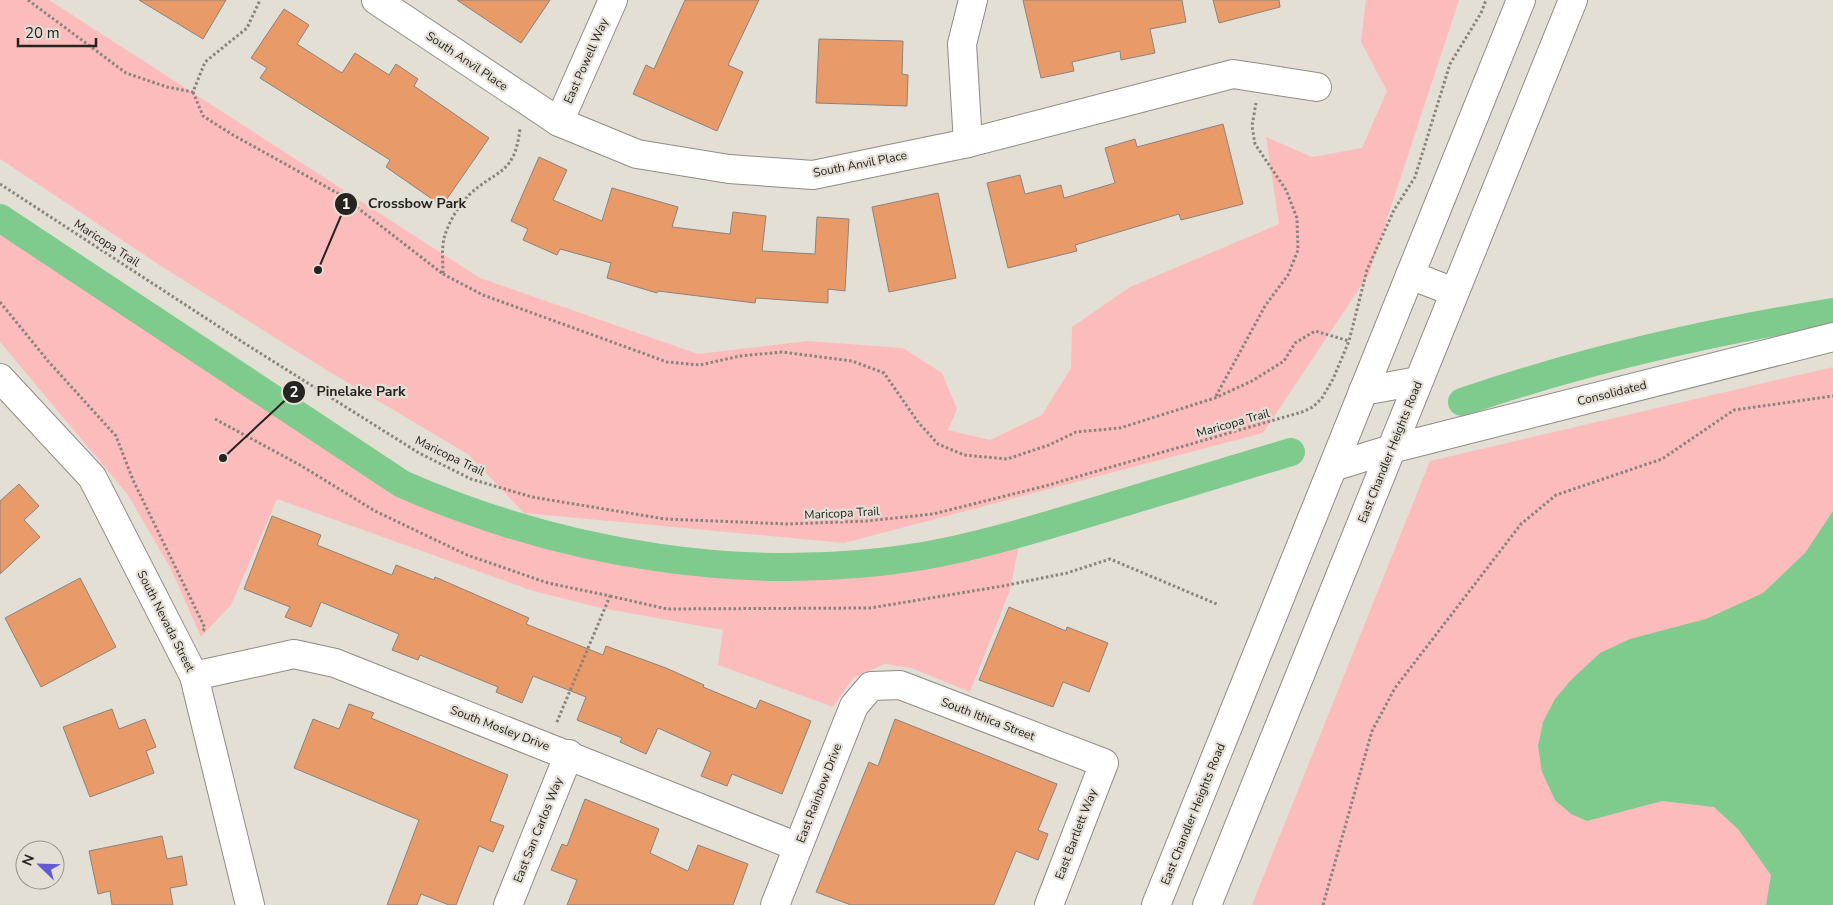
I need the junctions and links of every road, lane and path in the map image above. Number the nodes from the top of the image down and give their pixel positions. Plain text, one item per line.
1 (28, 0) edge
2 (260, 0) edge
3 (376, 0) edge
4 (613, 0) edge
5 (973, 0) edge
6 (1486, 0) edge
7 (1521, 0) edge
8 (1573, 0) edge
9 (1259, 78) junction
10 (1317, 87) dead end
11 (193, 92) junction
12 (523, 98) junction
13 (559, 122) junction
14 (968, 143) junction
15 (0, 184) edge
16 (443, 274) junction
17 (1410, 275) junction
18 (1454, 292) junction
19 (1833, 337) edge
20 (1349, 342) junction
21 (0, 378) edge
22 (1418, 381) junction
23 (1363, 390) junction
24 (1833, 396) edge
25 (1215, 398) junction
26 (215, 419) dead end
27 (1391, 449) junction
28 (1333, 467) junction
29 (610, 596) junction
30 (1219, 605) dead end
31 (194, 676) junction
32 (871, 686) joint
33 (557, 750) junction
34 (1104, 763) joint
35 (798, 847) junction
36 (250, 905) edge
37 (508, 905) edge
38 (774, 905) edge
39 (1048, 905) edge
40 (1156, 905) edge
41 (1207, 905) edge
42 (1323, 905) edge

1 - 11 path
2 - 11 path
3 - 12 street, South Anvil Place
4 - 13 street, East Powell Way
5 - 14 street
6 - 20 path, Maricopa Trail
7 - 17 street, East Chandler Heights Road
8 - 18 street, East Chandler Heights Road
9 - 10 street, South Anvil Place
9 - 14 street, South Anvil Place
9 - 25 path
11 - 16 path
12 - 13 street, South Anvil Place
12 - 16 path
13 - 14 street, South Anvil Place
15 - 20 path, Maricopa Trail
16 - 25 path
17 - 18 street
17 - 23 street, East Chandler Heights Road
18 - 22 street, East Chandler Heights Road
19 - 27 street, Consolidated
20 - 25 path
21 - 31 street, South Nevada Street
22 - 23 street
22 - 27 street, East Chandler Heights Road
23 - 28 street, East Chandler Heights Road
24 - 42 path
26 - 29 path
27 - 28 street, Consolidated
27 - 41 street, East Chandler Heights Road
28 - 40 street, East Chandler Heights Road
29 - 30 path
29 - 33 path
31 - 33 street, South Mosley Drive
31 - 36 street, South Nevada Street
32 - 34 street, South Ithica Street
32 - 35 street, East Rainbow Drive
33 - 35 street, South Mosley Drive
33 - 37 street, East San Carlos Way
34 - 39 street, East Bartlett Way
35 - 38 street, East Rainbow Drive

